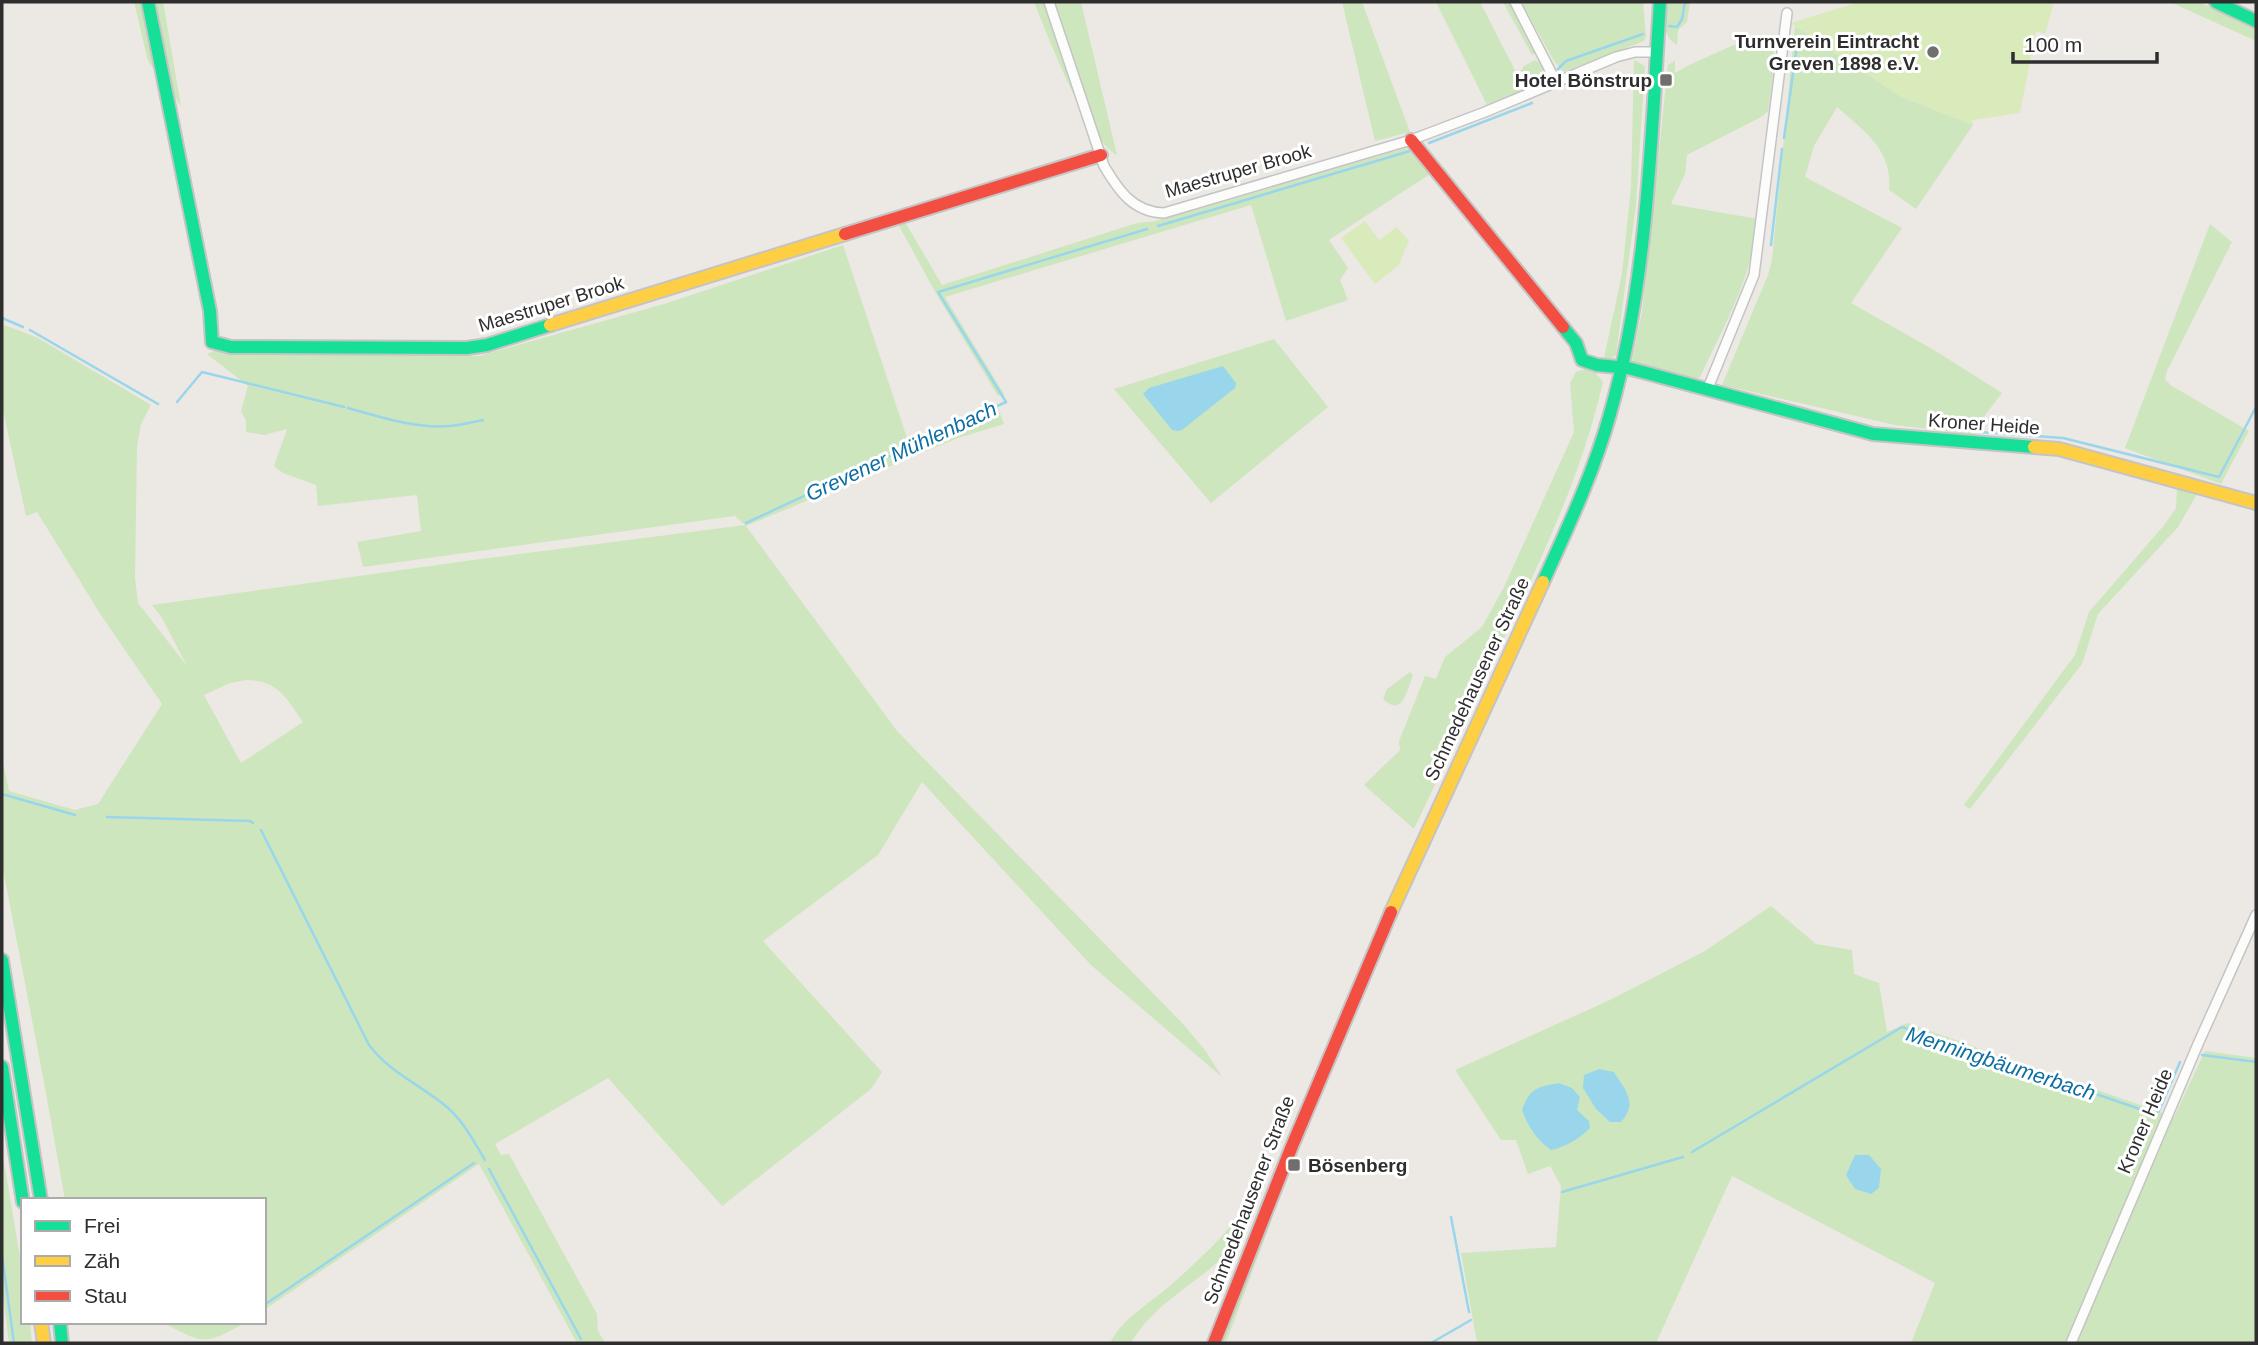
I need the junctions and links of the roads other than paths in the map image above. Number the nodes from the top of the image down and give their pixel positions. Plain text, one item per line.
1 (148, 2) edge
2 (1049, 2) edge
3 (1515, 2) edge
4 (1660, 2) edge
5 (2216, 2) edge
6 (1787, 13) dead end
7 (2256, 21) edge
8 (1657, 52) junction
9 (1556, 80) junction
10 (1411, 140) junction
11 (1101, 155) junction
12 (1622, 367) junction
13 (1708, 388) junction
14 (2256, 503) edge
15 (2256, 915) edge
16 (2, 960) edge
17 (2, 1067) edge
18 (22, 1198) edge
19 (41, 1198) edge
20 (41, 1324) edge
21 (60, 1324) edge
22 (44, 1343) edge
23 (62, 1343) edge
24 (1214, 1343) edge
25 (2071, 1343) edge

1 - 11 main road, Maestruper Brook
2 - 11 street, Maestruper Brook
3 - 9 street
4 - 8 main road, Schmedehausener Straße
5 - 7 main road
6 - 13 street
8 - 9 street, Maestruper Brook
8 - 12 main road, Schmedehausener Straße
9 - 10 street, Maestruper Brook
10 - 11 street, Maestruper Brook
10 - 12 main road
12 - 13 main road, Kroner Heide
12 - 24 main road, Schmedehausener Straße
13 - 14 main road, Kroner Heide
15 - 25 street, Kroner Heide
16 - 19 main road
17 - 18 main road
20 - 22 main road
21 - 23 main road

